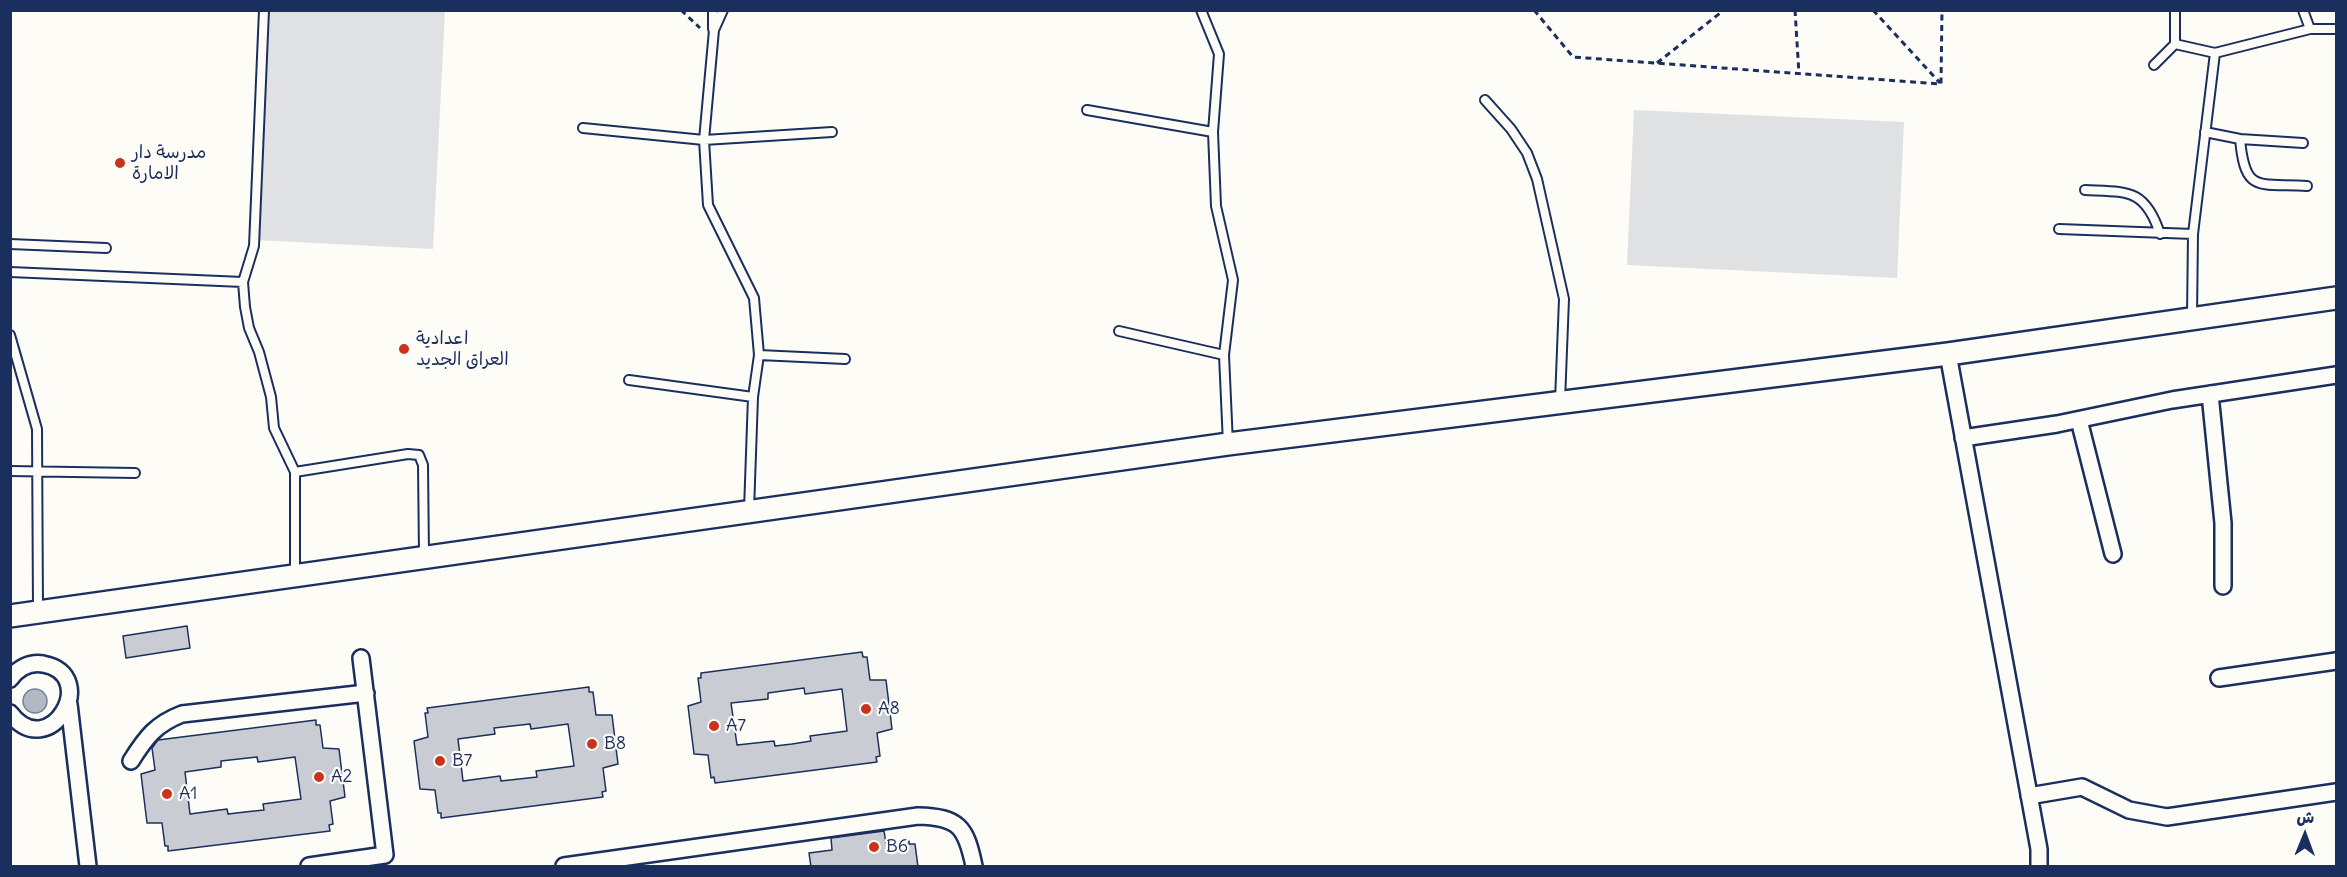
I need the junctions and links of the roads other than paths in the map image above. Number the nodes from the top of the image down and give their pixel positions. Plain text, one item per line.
1 (264, 10) edge
2 (713, 10) edge
3 (723, 10) edge
4 (1201, 10) edge
5 (2175, 10) edge
6 (2303, 10) edge
7 (2310, 29) junction
8 (2337, 29) edge
9 (713, 40) junction
10 (2175, 44) junction
11 (2215, 53) junction
12 (2154, 65) dead end
13 (1485, 100) dead end
14 (1087, 110) dead end
15 (583, 128) dead end
16 (832, 132) dead end
17 (1213, 132) junction
18 (2205, 132) junction
19 (2240, 139) junction
20 (704, 140) junction
21 (2303, 142) dead end
22 (2307, 186) dead end
23 (2085, 190) dead end
24 (2059, 229) dead end
25 (2160, 234) junction
26 (2193, 234) junction
27 (10, 244) edge
28 (106, 248) dead end
29 (10, 272) edge
30 (243, 282) junction
31 (2337, 297) edge
32 (2192, 319) junction
33 (1119, 331) dead end
34 (10, 334) edge
35 (1948, 354) junction
36 (759, 355) junction
37 (1224, 355) junction
38 (845, 359) dead end
39 (2337, 375) edge
40 (629, 380) dead end
41 (2210, 394) junction
42 (753, 397) junction
43 (1560, 403) junction
44 (2079, 420) junction
45 (1963, 438) junction
46 (1228, 444) junction
47 (10, 471) edge
48 (38, 471) junction
49 (295, 472) junction
50 (135, 473) dead end
51 (748, 512) junction
52 (2113, 554) dead end
53 (424, 558) junction
54 (295, 576) junction
55 (2223, 586) dead end
56 (38, 612) junction
57 (10, 616) edge
58 (361, 658) dead end
59 (2337, 661) edge
60 (17, 668) edge
61 (10, 678) edge
62 (2219, 678) dead end
63 (366, 693) junction
64 (69, 705) junction
65 (11, 714) edge
66 (131, 761) dead end
67 (2337, 792) edge
68 (2029, 796) junction
69 (88, 867) edge
70 (309, 867) edge
71 (564, 867) edge
72 (974, 867) edge
73 (2039, 867) edge

1 - 30 lane
2 - 9 lane
3 - 9 lane
4 - 17 lane
5 - 10 lane
6 - 7 lane
7 - 8 lane
7 - 11 lane
9 - 20 lane
10 - 11 lane
10 - 12 lane
11 - 18 lane
13 - 43 lane
14 - 17 lane
15 - 20 lane
16 - 20 lane
17 - 37 lane
18 - 19 lane
18 - 26 lane
19 - 21 lane
19 - 22 lane
20 - 36 lane
23 - 25 lane
24 - 25 lane
25 - 26 lane
26 - 32 lane
27 - 28 lane
29 - 30 lane
30 - 49 lane
31 - 32 street
32 - 35 street
33 - 37 lane
34 - 48 lane
35 - 43 street
35 - 45 street
36 - 38 lane
36 - 42 lane
37 - 46 lane
39 - 41 street
40 - 42 lane
41 - 44 street
41 - 55 street
42 - 51 lane
43 - 46 street
44 - 45 street
44 - 52 street
45 - 68 street
46 - 51 street
47 - 48 lane
48 - 50 lane
48 - 56 lane
49 - 53 lane
49 - 54 lane
51 - 53 street
53 - 54 street
54 - 56 street
56 - 57 street
58 - 63 street
59 - 62 street
60 - 61 street
60 - 64 street
63 - 66 street
63 - 70 street
64 - 65 street
64 - 69 street
67 - 68 street
68 - 73 street
71 - 72 street

